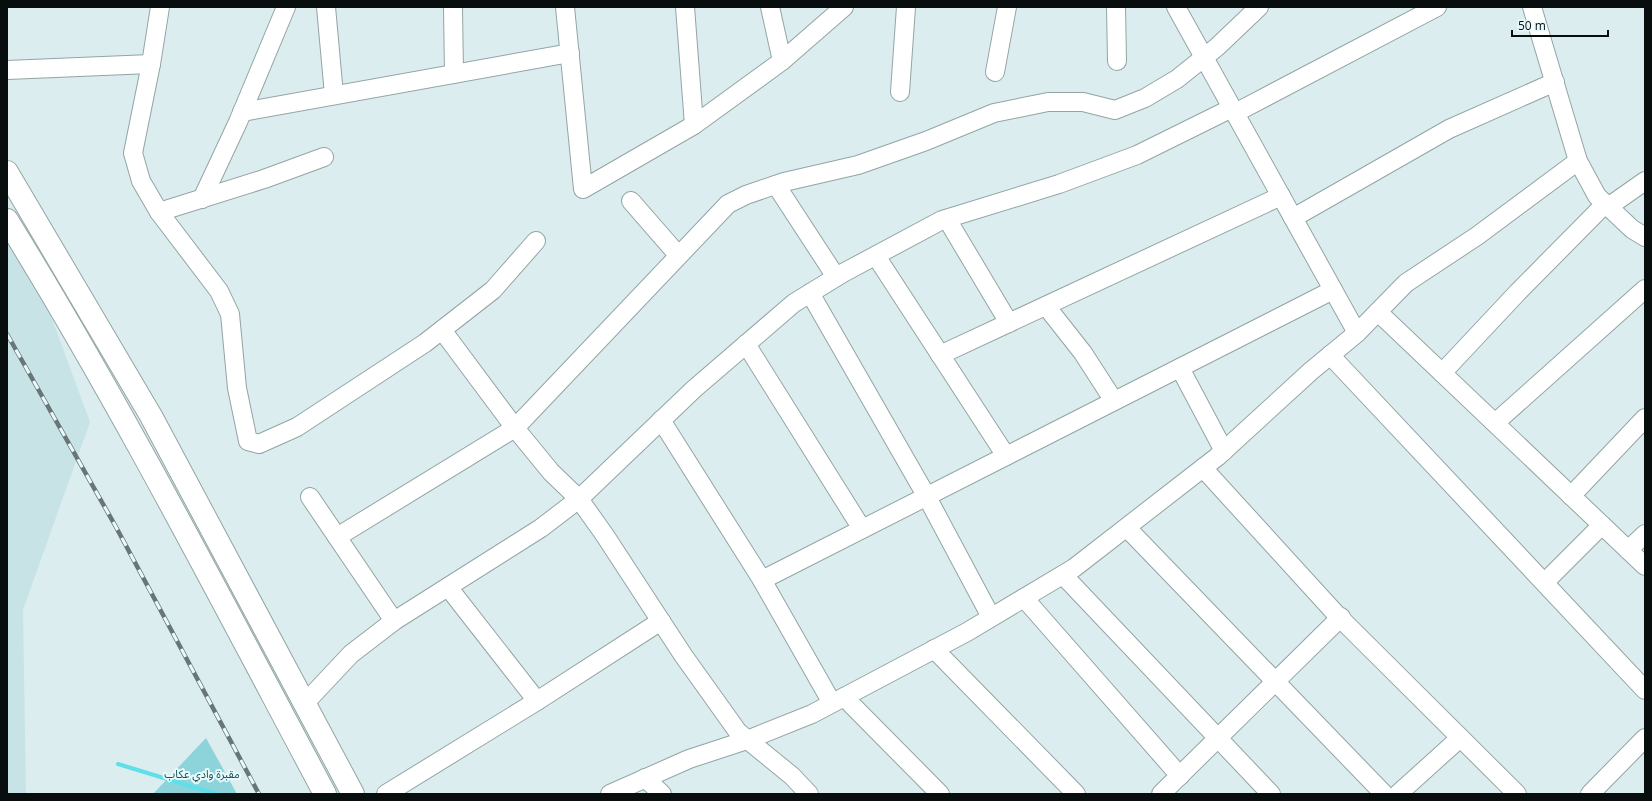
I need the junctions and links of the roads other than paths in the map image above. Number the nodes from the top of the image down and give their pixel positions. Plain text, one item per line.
1 (160, 7) edge
2 (286, 7) edge
3 (326, 7) edge
4 (453, 7) edge
5 (565, 7) edge
6 (685, 7) edge
7 (770, 7) edge
8 (844, 7) edge
9 (906, 7) edge
10 (1007, 7) edge
11 (1116, 7) edge
12 (1176, 7) edge
13 (1259, 7) edge
14 (1437, 7) edge
15 (1532, 7) edge
16 (570, 53) junction
17 (1203, 56) junction
18 (782, 60) junction
19 (1117, 61) dead end
20 (151, 64) junction
21 (7, 70) edge
22 (995, 72) dead end
23 (454, 74) junction
24 (1555, 82) junction
25 (900, 92) dead end
26 (334, 95) junction
27 (1234, 111) junction
28 (242, 112) junction
29 (694, 125) junction
30 (324, 156) dead end
31 (1578, 161) junction
32 (7, 172) edge
33 (1645, 182) edge
34 (776, 185) junction
35 (1281, 196) junction
36 (202, 199) junction
37 (631, 202) dead end
38 (1607, 206) junction
39 (159, 212) junction
40 (1294, 218) junction
41 (947, 219) junction
42 (7, 220) edge
43 (1645, 238) edge
44 (536, 241) dead end
45 (678, 255) junction
46 (876, 256) junction
47 (836, 277) junction
48 (1645, 289) edge
49 (1334, 290) junction
50 (810, 293) junction
51 (1046, 306) junction
52 (1378, 312) junction
53 (1009, 323) junction
54 (442, 330) junction
55 (1357, 333) junction
56 (746, 344) junction
57 (940, 355) junction
58 (1330, 355) junction
59 (1180, 368) junction
60 (1442, 373) junction
61 (1114, 402) junction
62 (1645, 418) edge
63 (661, 420) junction
64 (1495, 423) junction
65 (515, 428) junction
66 (1224, 451) junction
67 (1006, 456) junction
68 (1203, 468) junction
69 (1571, 496) junction
70 (310, 497) dead end
71 (926, 497) junction
72 (578, 499) junction
73 (1602, 525) junction
74 (1127, 528) junction
75 (862, 529) junction
76 (1645, 534) edge
77 (337, 537) junction
78 (1628, 550) junction
79 (1645, 566) edge
80 (1063, 575) junction
81 (762, 580) junction
82 (1545, 582) junction
83 (448, 587) junction
84 (1024, 598) junction
85 (992, 617) junction
86 (1341, 617) junction
87 (394, 621) junction
88 (661, 621) junction
89 (934, 649) junction
90 (1275, 681) junction
91 (1645, 690) edge
92 (838, 700) junction
93 (536, 701) junction
94 (305, 703) junction
95 (1218, 738) junction
96 (1460, 738) junction
97 (1645, 738) edge
98 (747, 740) junction
99 (645, 778) junction
100 (1172, 787) edge
101 (325, 794) edge
102 (353, 794) edge
103 (386, 794) edge
104 (610, 794) edge
105 (662, 794) edge
106 (809, 794) edge
107 (940, 794) edge
108 (1076, 794) edge
109 (1271, 794) edge
110 (1384, 794) edge
111 (1398, 794) edge
112 (1517, 794) edge
113 (1590, 794) edge

1 - 20 street
2 - 28 street
3 - 26 street
4 - 23 street
5 - 16 street
6 - 29 street
7 - 18 street
8 - 18 street
9 - 25 street
10 - 22 street
11 - 19 street
12 - 17 street
13 - 17 street
14 - 27 street
15 - 24 street
16 - 23 street
16 - 29 street
17 - 27 street
17 - 34 street
18 - 29 street
20 - 21 street
20 - 39 street
23 - 26 street
24 - 31 street
24 - 40 street
26 - 28 street
27 - 35 street
27 - 41 street
28 - 36 street
30 - 36 street
31 - 38 street
31 - 52 street
32 - 94 main road
33 - 38 street
34 - 45 street
34 - 47 street
35 - 40 street
35 - 51 street
36 - 39 street
37 - 45 street
38 - 43 street
38 - 60 street
39 - 54 street
40 - 49 street
41 - 46 street
41 - 53 street
42 - 101 main road
44 - 54 street
45 - 65 street
46 - 47 street
46 - 57 street
47 - 50 street
48 - 64 street
49 - 55 street
49 - 59 street
50 - 56 street
50 - 71 street
51 - 53 street
51 - 61 street
52 - 55 street
52 - 60 street
53 - 57 street
54 - 65 street
55 - 58 street
56 - 63 street
56 - 75 street
57 - 67 street
58 - 66 street
58 - 82 street
59 - 61 street
59 - 66 street
60 - 64 street
61 - 67 street
62 - 69 street
63 - 72 street
63 - 81 street
64 - 69 street
65 - 72 street
65 - 77 street
66 - 68 street
67 - 71 street
68 - 74 street
68 - 86 street
69 - 73 street
70 - 77 street
71 - 75 street
71 - 85 street
72 - 83 street
72 - 88 street
73 - 78 street
73 - 82 street
74 - 80 street
74 - 90 street
75 - 81 street
76 - 78 street
77 - 87 street
78 - 79 street
80 - 84 street
80 - 95 street
81 - 92 street
82 - 91 street
83 - 87 street
83 - 93 street
84 - 85 street
84 - 100 street
85 - 89 street
86 - 90 street
86 - 96 street
87 - 94 street
88 - 93 street
88 - 98 street
89 - 92 street
89 - 108 street
90 - 95 street
90 - 110 street
92 - 98 street
92 - 107 street
93 - 103 street
94 - 102 main road
95 - 100 street
95 - 109 street
96 - 111 street
96 - 112 street
97 - 113 street
98 - 99 street
98 - 106 street
99 - 104 street
99 - 105 street

